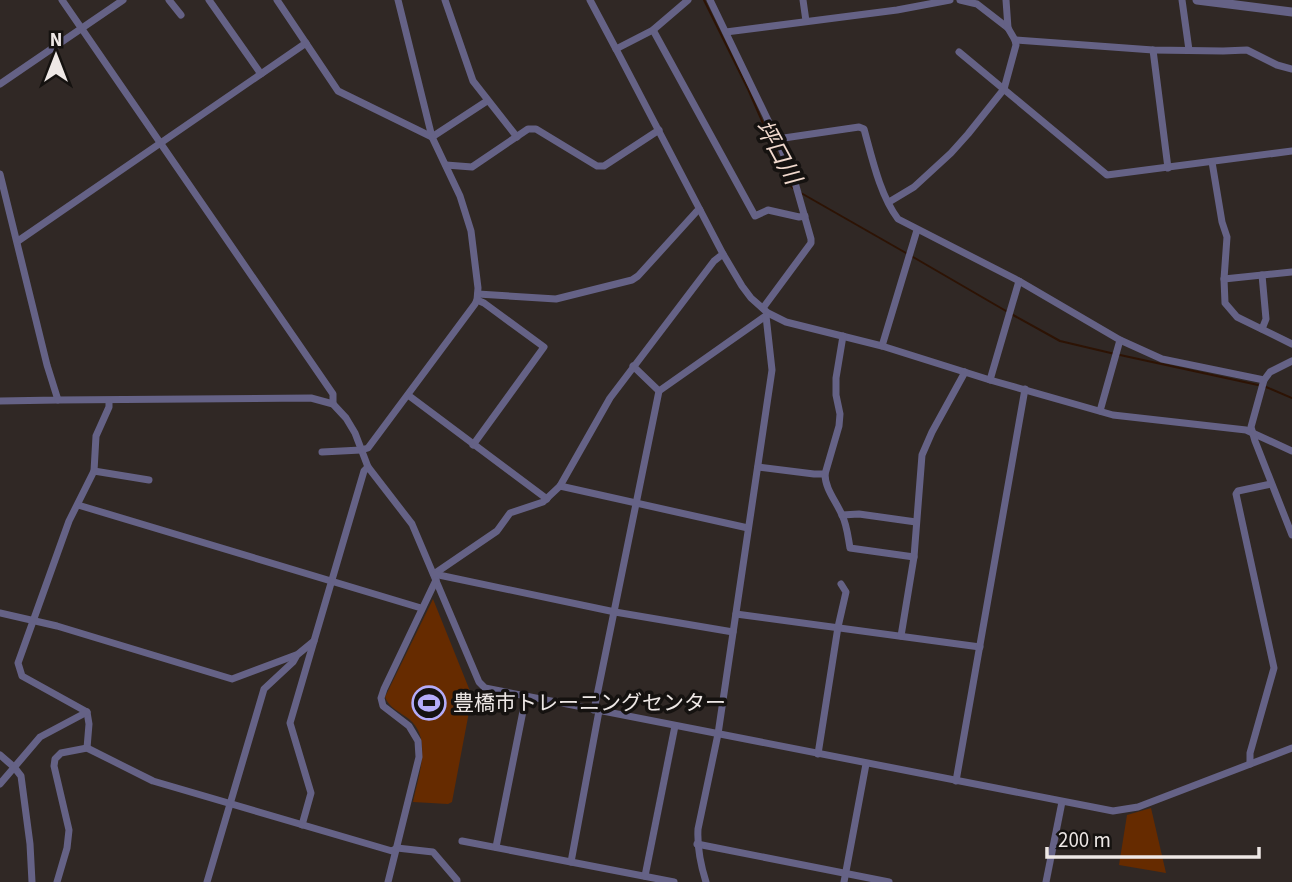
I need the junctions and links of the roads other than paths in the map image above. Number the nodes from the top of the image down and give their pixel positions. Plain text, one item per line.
1 (62, 0) edge
2 (123, 0) edge
3 (169, 0) edge
4 (209, 0) edge
5 (277, 0) edge
6 (398, 0) edge
7 (407, 0) edge
8 (445, 0) edge
9 (590, 0) edge
10 (688, 0) edge
11 (710, 0) edge
12 (803, 0) edge
13 (950, 0) edge
14 (960, 0) edge
15 (1006, 0) edge
16 (1182, 0) edge
17 (1197, 0) edge
18 (1292, 12) edge
19 (181, 15) dead end
20 (806, 21) junction
21 (1008, 28) junction
22 (81, 29) junction
23 (653, 30) junction
24 (726, 32) junction
25 (1015, 40) junction
26 (306, 43) junction
27 (616, 50) junction
28 (1153, 50) junction
29 (1189, 50) junction
30 (959, 52) dead end
31 (1292, 69) edge
32 (261, 74) junction
33 (0, 84) edge
34 (1004, 89) junction
35 (487, 101) junction
36 (659, 130) junction
37 (432, 137) junction
38 (517, 137) junction
39 (777, 139) junction
40 (161, 144) junction
41 (1292, 151) edge
42 (1212, 162) junction
43 (446, 165) junction
44 (1168, 167) junction
45 (0, 174) edge
46 (889, 202) junction
47 (700, 210) junction
48 (805, 215) junction
49 (917, 230) junction
50 (18, 241) junction
51 (723, 254) junction
52 (1292, 272) edge
53 (1262, 275) junction
54 (1224, 279) junction
55 (1019, 281) junction
56 (478, 297) junction
57 (766, 312) junction
58 (1262, 329) junction
59 (843, 336) junction
60 (1120, 340) junction
61 (1292, 344) edge
62 (883, 345) junction
63 (1292, 361) edge
64 (634, 366) junction
65 (965, 372) junction
66 (990, 380) junction
67 (1264, 380) junction
68 (1025, 389) junction
69 (659, 391) junction
70 (408, 395) junction
71 (58, 400) junction
72 (0, 401) edge
73 (109, 401) junction
74 (333, 404) junction
75 (1100, 411) junction
76 (1252, 433) junction
77 (473, 445) junction
78 (361, 450) junction
79 (322, 452) dead end
80 (1292, 452) edge
81 (368, 467) junction
82 (758, 467) junction
83 (94, 471) junction
84 (825, 474) junction
85 (149, 480) dead end
86 (1271, 484) junction
87 (560, 486) junction
88 (547, 499) junction
89 (636, 503) junction
90 (78, 505) junction
91 (842, 515) junction
92 (916, 522) junction
93 (748, 528) junction
94 (1292, 535) edge
95 (914, 556) junction
96 (435, 577) junction
97 (332, 582) junction
98 (841, 584) dead end
99 (421, 608) junction
100 (615, 612) junction
101 (0, 613) edge
102 (736, 614) junction
103 (34, 620) junction
104 (838, 627) junction
105 (733, 632) junction
106 (901, 636) junction
107 (314, 641) junction
108 (980, 647) junction
109 (297, 655) junction
110 (526, 696) junction
111 (597, 710) junction
112 (87, 712) junction
113 (675, 726) junction
114 (718, 734) junction
115 (87, 748) junction
116 (1292, 748) edge
117 (818, 754) junction
118 (0, 755) edge
119 (866, 764) junction
120 (1250, 764) junction
121 (14, 768) junction
122 (956, 781) junction
123 (0, 784) edge
124 (1062, 802) junction
125 (230, 804) junction
126 (302, 825) junction
127 (462, 841) dead end
128 (697, 844) junction
129 (496, 847) junction
130 (397, 848) junction
131 (571, 862) junction
132 (645, 876) junction
133 (845, 878) edge
134 (32, 882) edge
135 (57, 882) edge
136 (207, 882) edge
137 (388, 882) edge
138 (457, 882) edge
139 (674, 882) edge
140 (706, 882) edge
141 (889, 882) edge
142 (1046, 882) edge

1 - 22 street
2 - 22 street
3 - 19 street
4 - 32 street
5 - 26 street
6 - 7 street
6 - 37 street
8 - 35 street
9 - 27 street
10 - 23 street
11 - 24 street
12 - 20 street
13 - 20 street
14 - 21 street
15 - 21 street
16 - 29 street
17 - 18 street
20 - 24 street
21 - 25 street
22 - 33 street
22 - 40 street
23 - 27 street
23 - 48 street
24 - 39 street
25 - 28 street
25 - 34 street
26 - 32 street
26 - 37 street
27 - 36 street
28 - 29 street
28 - 44 street
29 - 31 street
30 - 34 street
32 - 40 street
34 - 44 street
34 - 46 street
35 - 37 street
35 - 38 street
36 - 38 street
36 - 47 street
37 - 43 street
38 - 43 street
39 - 46 street
39 - 48 street
40 - 50 street
40 - 74 street
41 - 42 street
42 - 44 street
42 - 54 street
43 - 56 street
45 - 50 street
46 - 49 street
47 - 51 street
47 - 56 street
48 - 57 street
49 - 55 street
49 - 62 street
50 - 71 street
51 - 57 street
51 - 64 street
52 - 53 street
53 - 54 street
53 - 58 street
54 - 58 street
55 - 60 street
55 - 66 street
56 - 70 street
56 - 77 street
57 - 59 street
57 - 69 street
57 - 82 street
58 - 61 street
59 - 62 street
59 - 84 street
60 - 67 street
60 - 75 street
62 - 65 street
63 - 67 street
64 - 69 street
64 - 87 street
65 - 66 street
65 - 92 street
66 - 68 street
67 - 76 street
68 - 75 street
68 - 108 street
69 - 89 street
70 - 77 street
70 - 78 street
71 - 72 street
71 - 73 street
73 - 74 street
73 - 83 street
74 - 78 street
75 - 76 street
76 - 80 street
76 - 86 street
77 - 88 street
78 - 79 street
78 - 81 street
81 - 96 street
81 - 97 street
82 - 84 street
82 - 93 street
83 - 85 street
83 - 90 street
84 - 91 street
86 - 94 street
86 - 120 street
87 - 88 street
87 - 89 street
88 - 96 street
89 - 93 street
89 - 100 street
90 - 97 street
90 - 103 street
91 - 92 street
91 - 95 street
92 - 95 street
93 - 102 street
95 - 106 street
96 - 99 street
96 - 100 street
96 - 110 street
97 - 99 street
97 - 107 street
98 - 104 street
99 - 130 street
100 - 105 street
100 - 111 street
101 - 103 street
102 - 104 street
102 - 105 street
103 - 109 street
103 - 112 street
104 - 106 street
104 - 117 street
105 - 114 street
106 - 108 street
107 - 109 street
107 - 126 street
108 - 122 street
109 - 125 street
110 - 111 street
110 - 129 street
111 - 113 street
111 - 131 street
112 - 115 street
112 - 121 street
113 - 114 street
113 - 132 street
114 - 117 street
114 - 128 street
115 - 125 street
115 - 135 street
116 - 120 street
117 - 119 street
118 - 121 street
119 - 122 street
119 - 133 street
120 - 124 street
121 - 123 street
121 - 134 street
122 - 124 street
124 - 142 street
125 - 126 street
125 - 136 street
126 - 130 street
127 - 129 street
128 - 133 street
128 - 140 street
129 - 131 street
130 - 137 street
130 - 138 street
131 - 132 street
132 - 139 street
133 - 141 street

